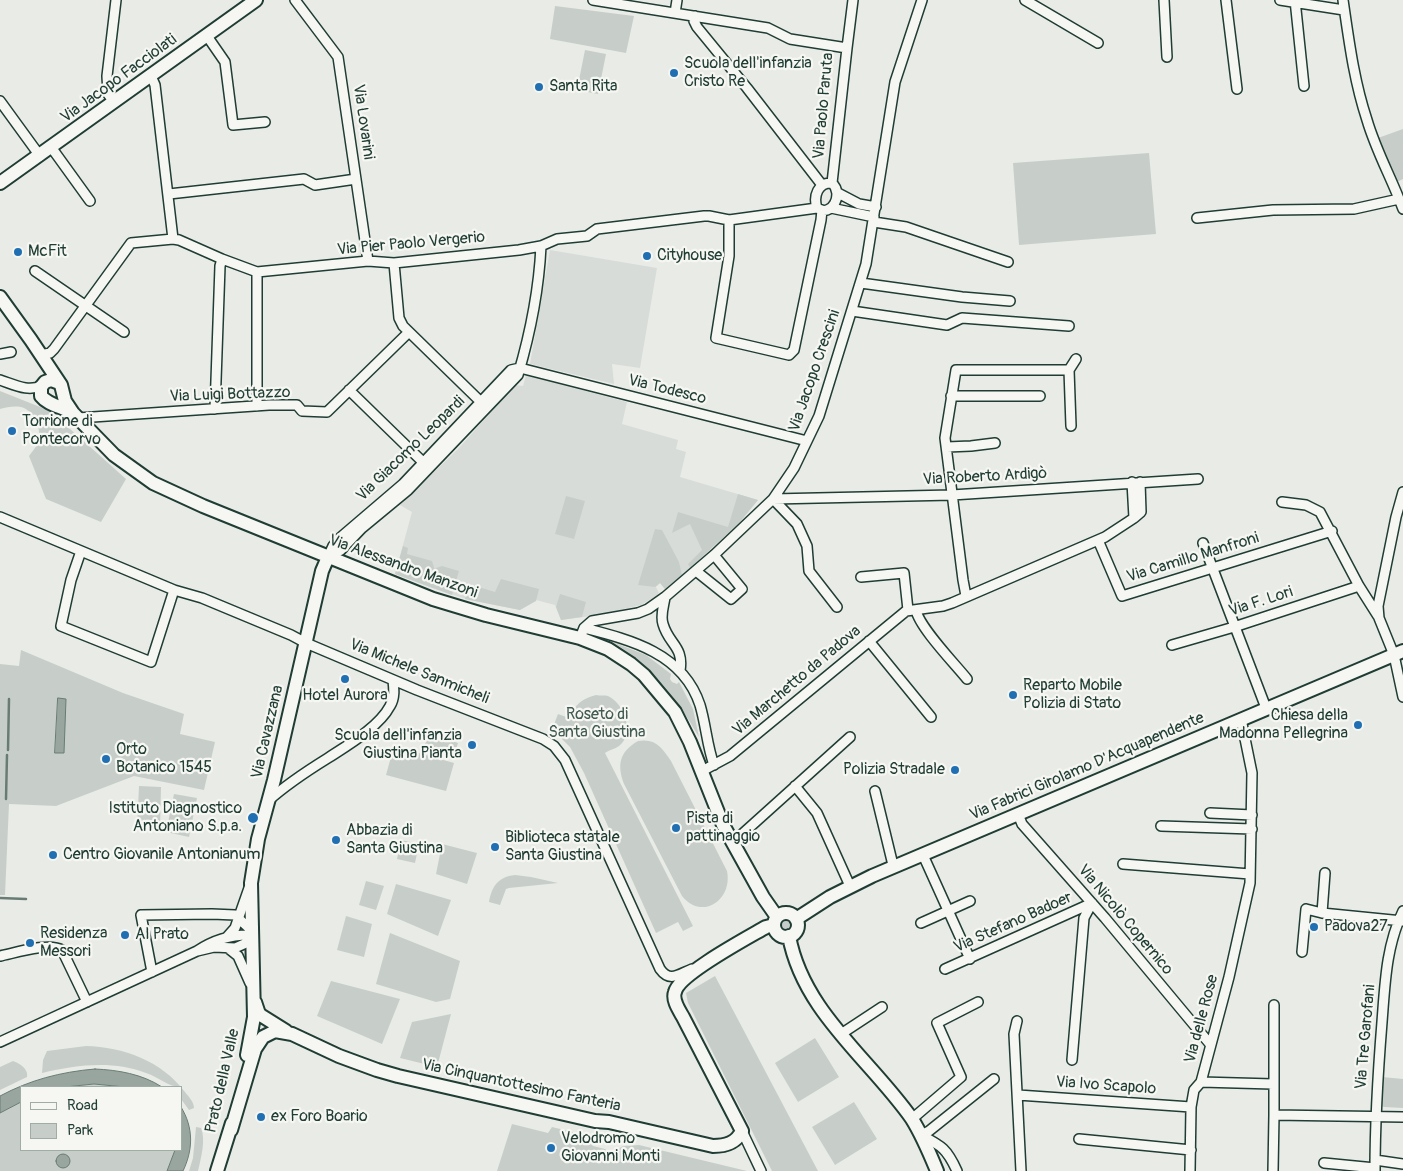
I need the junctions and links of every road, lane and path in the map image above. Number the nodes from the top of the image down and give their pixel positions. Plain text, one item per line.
1 (116, 0) edge
2 (256, 0) edge
3 (295, 0) edge
4 (593, 0) edge
5 (677, 0) edge
6 (853, 0) edge
7 (922, 0) edge
8 (1025, 0) edge
9 (1164, 0) edge
10 (1226, 0) edge
11 (1280, 0) edge
12 (1343, 0) edge
13 (1295, 1) edge
14 (1344, 10) junction
15 (675, 13) junction
16 (695, 16) junction
17 (207, 36) junction
18 (1098, 43) dead end
19 (847, 48) junction
20 (1167, 57) dead end
21 (151, 76) junction
22 (1304, 86) dead end
23 (1237, 89) dead end
24 (0, 101) edge
25 (114, 102) junction
26 (265, 122) dead end
27 (51, 147) junction
28 (40, 156) junction
29 (356, 179) junction
30 (0, 183) edge
31 (827, 184) junction
32 (838, 193) junction
33 (168, 194) junction
34 (1399, 198) junction
35 (90, 201) dead end
36 (823, 209) junction
37 (1403, 209) edge
38 (874, 215) junction
39 (1197, 218) dead end
40 (729, 220) junction
41 (173, 239) junction
42 (542, 246) junction
43 (222, 259) junction
44 (368, 261) junction
45 (1008, 262) dead end
46 (394, 263) junction
47 (35, 270) dead end
48 (257, 272) junction
49 (861, 282) junction
50 (0, 297) edge
51 (1010, 301) dead end
52 (86, 305) junction
53 (852, 311) junction
54 (1069, 326) dead end
55 (124, 332) dead end
56 (409, 332) junction
57 (11, 352) dead end
58 (0, 354) edge
59 (43, 358) junction
60 (1076, 358) dead end
61 (520, 368) junction
62 (1069, 370) junction
63 (0, 380) edge
64 (12, 384) junction
65 (43, 384) junction
66 (61, 388) junction
67 (349, 390) junction
68 (951, 396) junction
69 (1040, 396) dead end
70 (47, 401) junction
71 (484, 405) junction
72 (257, 406) junction
73 (215, 409) junction
74 (78, 418) junction
75 (1072, 426) dead end
76 (807, 441) junction
77 (995, 443) dead end
78 (947, 448) junction
79 (426, 465) junction
80 (1198, 478) dead end
81 (1136, 482) junction
82 (1403, 492) edge
83 (952, 495) junction
84 (774, 498) junction
85 (1282, 502) dead end
86 (0, 517) edge
87 (1332, 531) junction
88 (1098, 540) junction
89 (1203, 543) dead end
90 (81, 551) junction
91 (714, 555) junction
92 (328, 557) junction
93 (1212, 567) junction
94 (696, 570) junction
95 (861, 577) dead end
96 (1359, 586) junction
97 (174, 590) junction
98 (966, 596) junction
99 (664, 597) junction
100 (837, 608) dead end
101 (912, 610) junction
102 (1379, 618) junction
103 (1234, 628) junction
104 (582, 633) junction
105 (869, 641) junction
106 (306, 643) junction
107 (1172, 645) dead end
108 (1398, 653) edge
109 (680, 671) junction
110 (393, 680) junction
111 (967, 680) dead end
112 (1403, 697) edge
113 (1266, 708) junction
114 (930, 717) dead end
115 (1241, 719) junction
116 (850, 737) dead end
117 (714, 765) junction
118 (702, 771) junction
119 (795, 786) junction
120 (875, 791) dead end
121 (268, 801) junction
122 (1210, 813) dead end
123 (1018, 814) junction
124 (1252, 815) junction
125 (1161, 826) dead end
126 (1252, 829) junction
127 (731, 841) junction
128 (923, 855) junction
129 (1123, 864) dead end
130 (895, 867) junction
131 (1325, 872) dead end
132 (1250, 874) junction
133 (251, 883) junction
134 (850, 886) junction
135 (970, 901) dead end
136 (1092, 903) junction
137 (948, 910) junction
138 (1403, 911) edge
139 (1322, 913) junction
140 (239, 918) junction
141 (796, 919) junction
142 (776, 921) junction
143 (1401, 921) edge
144 (921, 923) dead end
145 (253, 936) junction
146 (788, 936) junction
147 (222, 939) junction
148 (228, 948) junction
149 (198, 951) junction
150 (1302, 952) dead end
151 (0, 956) edge
152 (970, 959) junction
153 (700, 966) junction
154 (945, 970) dead end
155 (152, 972) junction
156 (254, 997) junction
157 (88, 1002) junction
158 (978, 1002) dead end
159 (1274, 1005) dead end
160 (882, 1007) dead end
161 (1017, 1021) dead end
162 (292, 1034) junction
163 (841, 1034) junction
164 (0, 1042) edge
165 (1210, 1044) junction
166 (1072, 1060) dead end
167 (994, 1079) dead end
168 (1201, 1082) junction
169 (1273, 1084) junction
170 (1018, 1095) junction
171 (1191, 1107) junction
172 (1274, 1115) junction
173 (1375, 1117) junction
174 (1403, 1117) edge
175 (912, 1119) junction
176 (230, 1130) junction
177 (742, 1131) junction
178 (921, 1135) junction
179 (1079, 1139) dead end
180 (1191, 1150) junction
181 (1324, 1163) dead end
182 (1403, 1164) edge
183 (1375, 1166) edge
184 (217, 1171) edge
185 (762, 1171) edge
186 (937, 1171) edge
187 (958, 1171) edge
188 (1021, 1171) edge
189 (1190, 1171) edge
190 (1273, 1171) edge

1 - 25 street
2 - 17 main road, Via Jacopo Facciolati
3 - 29 street, Via Lovarini
4 - 15 street, Via Paolo Paruta
5 - 15 street
6 - 19 street
7 - 38 street, Via Jacopo Crescini
8 - 18 street
9 - 20 street
10 - 23 street
11 - 13 street
12 - 14 street
13 - 14 street
13 - 22 street
14 - 34 street
15 - 16 street, Via Paolo Paruta
16 - 19 street, Via Paolo Paruta
16 - 31 street
17 - 21 main road, Via Jacopo Facciolati
17 - 26 street
19 - 31 street, Via Paolo Paruta
21 - 25 main road, Via Jacopo Facciolati
21 - 33 street
24 - 28 street
25 - 27 main road, Via Jacopo Facciolati
27 - 28 main road, Via Jacopo Facciolati
27 - 35 street
28 - 30 main road, Via Jacopo Facciolati
29 - 33 street
29 - 44 street, Via Lovarini
31 - 32 street
31 - 36 street
32 - 36 street
32 - 38 street
33 - 41 street
34 - 37 street
34 - 39 street
36 - 38 street, Via Pier Paolo Vergerio
36 - 40 street, Via Pier Paolo Vergerio
36 - 40 street
38 - 45 street
38 - 49 street, Via Jacopo Crescini
40 - 42 street, Via Pier Paolo Vergerio
41 - 43 street, Via Pier Paolo Vergerio
41 - 52 street
42 - 46 street, Via Pier Paolo Vergerio
42 - 61 street
43 - 48 street, Via Pier Paolo Vergerio
43 - 73 street
44 - 46 street, Via Pier Paolo Vergerio
44 - 48 street, Via Pier Paolo Vergerio
46 - 56 street
47 - 52 street
48 - 72 street
49 - 51 street
49 - 53 street, Via Jacopo Crescini
50 - 59 main road, Via Alessandro Manzoni
52 - 55 street
52 - 59 street
53 - 54 street
53 - 76 street, Via Jacopo Crescini
56 - 67 street, Via Luigi Bottazzo
56 - 71 street
57 - 58 street
59 - 65 main road
59 - 66 main road, Via Alessandro Manzoni
60 - 62 street
61 - 71 street, Via Giacomo Leopardi
61 - 76 street, Via Todesco
62 - 68 street
62 - 75 street
63 - 64 street, Via Alessandro Manzoni
64 - 65 street, Via Alessandro Manzoni
64 - 70 street, Via Alessandro Manzoni
65 - 66 main road
65 - 70 main road
66 - 70 main road
66 - 74 main road, Via Alessandro Manzoni
67 - 72 street, Via Luigi Bottazzo
67 - 79 street
68 - 69 street
68 - 78 street
70 - 74 main road, Via Alessandro Manzoni
71 - 79 street, Via Giacomo Leopardi
72 - 73 street, Via Luigi Bottazzo
73 - 74 street, Via Luigi Bottazzo
74 - 92 main road, Via Alessandro Manzoni
76 - 84 street, Via Jacopo Crescini
77 - 78 street
78 - 83 street
79 - 92 street, Via Giacomo Leopardi
80 - 81 street, Via Roberto Ardigò
81 - 83 street, Via Roberto Ardigò
81 - 88 street, Via Marchetto da Padova
82 - 102 street
83 - 84 street, Via Roberto Ardigò
83 - 98 street
84 - 91 street, Via Jacopo Crescini
84 - 100 street
85 - 87 street
86 - 90 street, Via Michele Sanmicheli
87 - 93 street, Via Camillo Manfroni
87 - 96 street
88 - 93 street, Via Camillo Manfroni
88 - 98 street, Via Marchetto da Padova
89 - 93 street
90 - 97 street, Via Michele Sanmicheli
90 - 97 street
91 - 94 street, Via Jacopo Crescini
91 - 94 street
92 - 104 main road, Via Alessandro Manzoni
92 - 106 main road, Via Giacomo Leopardi
93 - 103 street
94 - 99 street, Via Jacopo Crescini
95 - 101 street
96 - 102 street
96 - 103 street, Via F. Lori
97 - 106 street, Via Michele Sanmicheli
98 - 101 street, Via Marchetto da Padova
99 - 104 street, Via Jacopo Crescini
99 - 109 street
101 - 105 street, Via Marchetto da Padova
101 - 111 street
102 - 108 street
103 - 107 street, Via F. Lori
103 - 113 street
104 - 109 street, Via Alessandro Manzoni
104 - 118 main road, Via Alessandro Manzoni
105 - 114 street
105 - 117 street, Via Marchetto da Padova
106 - 110 street, Via Michele Sanmicheli
106 - 121 main road, Via Cavazzana
108 - 112 street
108 - 113 main road, Via Fabrici Girolamo D'Acquapendente
109 - 117 street, Via Alessandro Manzoni
110 - 121 street
110 - 153 street, Via Michele Sanmicheli
113 - 115 main road, Via Fabrici Girolamo D'Acquapendente
115 - 123 main road, Via Fabrici Girolamo D'Acquapendente
115 - 124 street, Via delle Rose
116 - 119 street
117 - 118 street, Via Marchetto da Padova
118 - 127 main road, Via Alessandro Manzoni
119 - 127 street
119 - 134 street
120 - 130 street
121 - 133 main road, Via Cavazzana
122 - 124 street
123 - 128 main road, Via Fabrici Girolamo D'Acquapendente
123 - 136 street, Via Nicolò Copernico
124 - 126 street, Via delle Rose
125 - 126 street
126 - 132 street, Via delle Rose
127 - 142 main road, Via Alessandro Manzoni
128 - 130 main road, Via Fabrici Girolamo D'Acquapendente
128 - 137 street
129 - 132 street
130 - 134 main road, Via Fabrici Girolamo D'Acquapendente
131 - 139 street
132 - 165 street, Via delle Rose
133 - 140 street, Via Cavazzana
133 - 145 main road, Prato della Valle
134 - 141 main road, Via Fabrici Girolamo D'Acquapendente
135 - 137 street
136 - 152 street, Via Stefano Badoer
136 - 165 street, Via Nicolò Copernico
136 - 166 street
137 - 144 street
137 - 152 street
138 - 143 street, Via Tre Garofani
139 - 143 street
139 - 150 street
140 - 145 street
140 - 147 street, Via Cavazzana
140 - 155 street
141 - 142 main road
141 - 146 main road
142 - 146 main road
142 - 153 main road
143 - 173 street, Via Tre Garofani
145 - 147 street
145 - 148 street
145 - 156 main road, Prato della Valle
146 - 163 main road
147 - 149 street
148 - 149 street
148 - 156 street, Prato della Valle
149 - 155 street
151 - 157 street
152 - 154 street, Via Stefano Badoer
153 - 177 main road
155 - 157 street
156 - 162 main road, Via Cinquantottesimo Fanteria
156 - 176 main road, Prato della Valle
157 - 164 street
158 - 175 street
159 - 169 street
160 - 163 street
161 - 170 street
162 - 176 main road, Via Cinquantottesimo Fanteria
162 - 177 main road, Via Cinquantottesimo Fanteria
163 - 175 main road
165 - 168 street, Via delle Rose
167 - 178 street
168 - 169 street
168 - 171 street, Via delle Rose
169 - 172 street
170 - 171 street, Via Ivo Scapolo
170 - 188 street
171 - 180 street, Via delle Rose
172 - 173 street
172 - 190 street
173 - 174 street
173 - 183 street, Via Tre Garofani
175 - 178 main road
176 - 184 main road, Prato della Valle
177 - 185 street
178 - 186 main road
178 - 187 street
179 - 180 street
180 - 189 street, Via delle Rose
181 - 183 street
182 - 183 street

